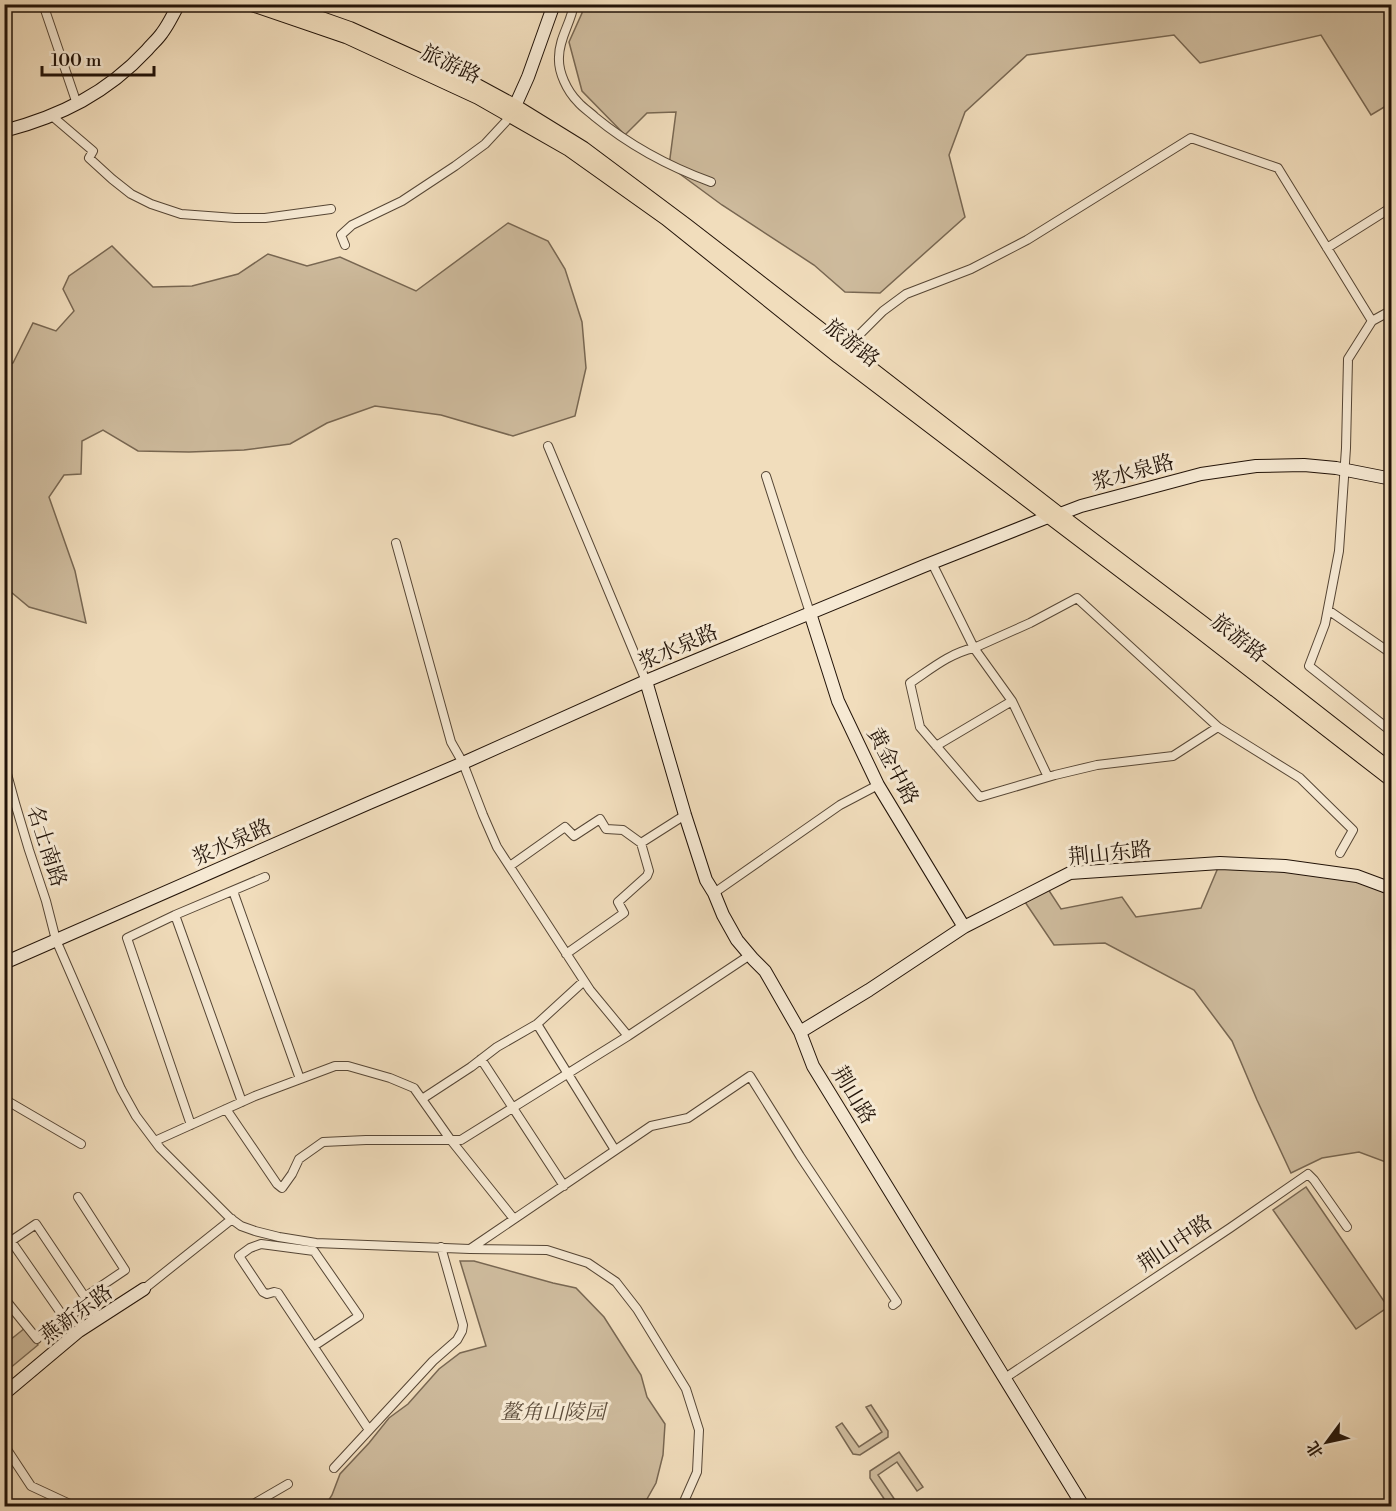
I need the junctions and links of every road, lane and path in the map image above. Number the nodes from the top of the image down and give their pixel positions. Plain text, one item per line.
1 (43, 4) edge
2 (178, 4) edge
3 (249, 4) edge
4 (282, 4) edge
5 (554, 4) edge
6 (574, 4) edge
7 (77, 104) junction
8 (513, 111) junction
9 (52, 116) junction
10 (4, 131) edge
11 (711, 182) dead end
12 (1392, 207) edge
13 (331, 209) dead end
14 (345, 245) dead end
15 (1327, 248) junction
16 (1392, 309) edge
17 (1372, 321) junction
18 (842, 352) junction
19 (548, 446) dead end
20 (1344, 469) junction
21 (766, 476) dead end
22 (1392, 479) edge
23 (1054, 516) junction
24 (396, 543) dead end
25 (932, 563) junction
26 (1328, 610) junction
27 (810, 613) junction
28 (974, 648) junction
29 (1392, 654) edge
30 (646, 681) junction
31 (1012, 701) junction
32 (1218, 727) junction
33 (1392, 732) edge
34 (936, 746) junction
35 (4, 763) edge
36 (463, 763) junction
37 (1392, 770) edge
38 (1048, 777) junction
39 (1392, 781) edge
40 (878, 785) junction
41 (685, 815) junction
42 (641, 843) junction
43 (1340, 853) dead end
44 (510, 866) junction
45 (265, 877) dead end
46 (1392, 889) edge
47 (233, 891) junction
48 (714, 893) junction
49 (175, 915) junction
50 (964, 927) junction
51 (56, 940) junction
52 (566, 954) junction
53 (750, 955) junction
54 (4, 963) edge
55 (584, 981) junction
56 (537, 1024) junction
57 (800, 1032) junction
58 (628, 1036) junction
59 (481, 1059) junction
60 (568, 1073) junction
61 (300, 1079) junction
62 (4, 1099) edge
63 (422, 1099) junction
64 (242, 1102) junction
65 (513, 1107) junction
66 (226, 1109) junction
67 (191, 1125) junction
68 (450, 1139) junction
69 (155, 1141) junction
70 (81, 1144) dead end
71 (615, 1150) junction
72 (564, 1186) junction
73 (78, 1197) dead end
74 (514, 1219) junction
75 (232, 1220) junction
76 (1347, 1227) dead end
77 (441, 1247) junction
78 (470, 1249) junction
79 (144, 1289) joint
80 (4, 1298) edge
81 (87, 1300) junction
82 (893, 1305) dead end
83 (99, 1318) junction
84 (37, 1339) dead end
85 (314, 1346) junction
86 (1005, 1377) junction
87 (4, 1394) edge
88 (369, 1430) junction
89 (4, 1445) edge
90 (334, 1468) dead end
91 (288, 1484) dead end
92 (74, 1506) edge
93 (250, 1506) edge
94 (682, 1506) edge
95 (1083, 1506) edge

1 - 7 street
2 - 7 main road
3 - 8 main road, 旅游路
4 - 8 main road, 旅游路
5 - 8 main road
6 - 11 street
7 - 9 main road
8 - 14 street
8 - 18 main road, 旅游路
9 - 10 main road
9 - 13 street
12 - 15 street
15 - 17 street
15 - 18 street
16 - 17 street
17 - 20 street
18 - 23 main road, 旅游路
19 - 30 street
20 - 22 main road, 浆水泉路
20 - 23 main road, 浆水泉路
20 - 26 street
21 - 27 street
23 - 25 main road, 浆水泉路
23 - 37 main road, 旅游路
23 - 39 main road, 旅游路
24 - 36 street
25 - 27 main road, 浆水泉路
25 - 28 street
26 - 29 street
26 - 33 street
27 - 30 main road, 浆水泉路
27 - 40 main road, 黄金中路
28 - 31 street
28 - 32 street
28 - 34 street
30 - 36 main road, 浆水泉路
30 - 41 main road, 荆山路
31 - 34 street
31 - 38 street
32 - 38 street
32 - 43 street
34 - 38 street
35 - 51 street, 名士南路
36 - 44 street
36 - 51 main road, 浆水泉路
40 - 48 street
40 - 50 main road, 黄金中路
41 - 42 street
41 - 48 main road, 荆山路
42 - 44 street
42 - 52 street
44 - 52 street
45 - 47 street
46 - 50 main road, 荆山东路
47 - 49 street
47 - 61 street
48 - 53 main road, 荆山路
49 - 64 street
49 - 67 street
50 - 57 main road, 荆山东路
51 - 54 main road, 浆水泉路
51 - 69 street, 名士南路
52 - 55 street
53 - 57 main road, 荆山路
53 - 58 street
55 - 56 street
55 - 58 street
56 - 59 street
56 - 60 street
57 - 86 main road, 荆山路
58 - 60 street
59 - 63 street
59 - 65 street
60 - 65 street
60 - 71 street
61 - 63 street
61 - 64 street
62 - 70 street
63 - 68 street
64 - 66 street
65 - 68 street
65 - 72 street
66 - 67 street
66 - 68 street
67 - 69 street
68 - 74 street
69 - 75 street, 名士南路
71 - 72 street
71 - 82 street
72 - 74 street
73 - 81 street
74 - 78 street
75 - 77 street
75 - 79 street
76 - 86 street, 荆山中路
77 - 78 street
77 - 88 street
78 - 94 street
79 - 83 main road, 燕新东路
80 - 84 street
81 - 81 street
81 - 83 street
83 - 87 main road, 燕新东路
85 - 85 street
85 - 88 street
86 - 95 main road, 荆山路
88 - 90 street
89 - 92 street
91 - 93 street

